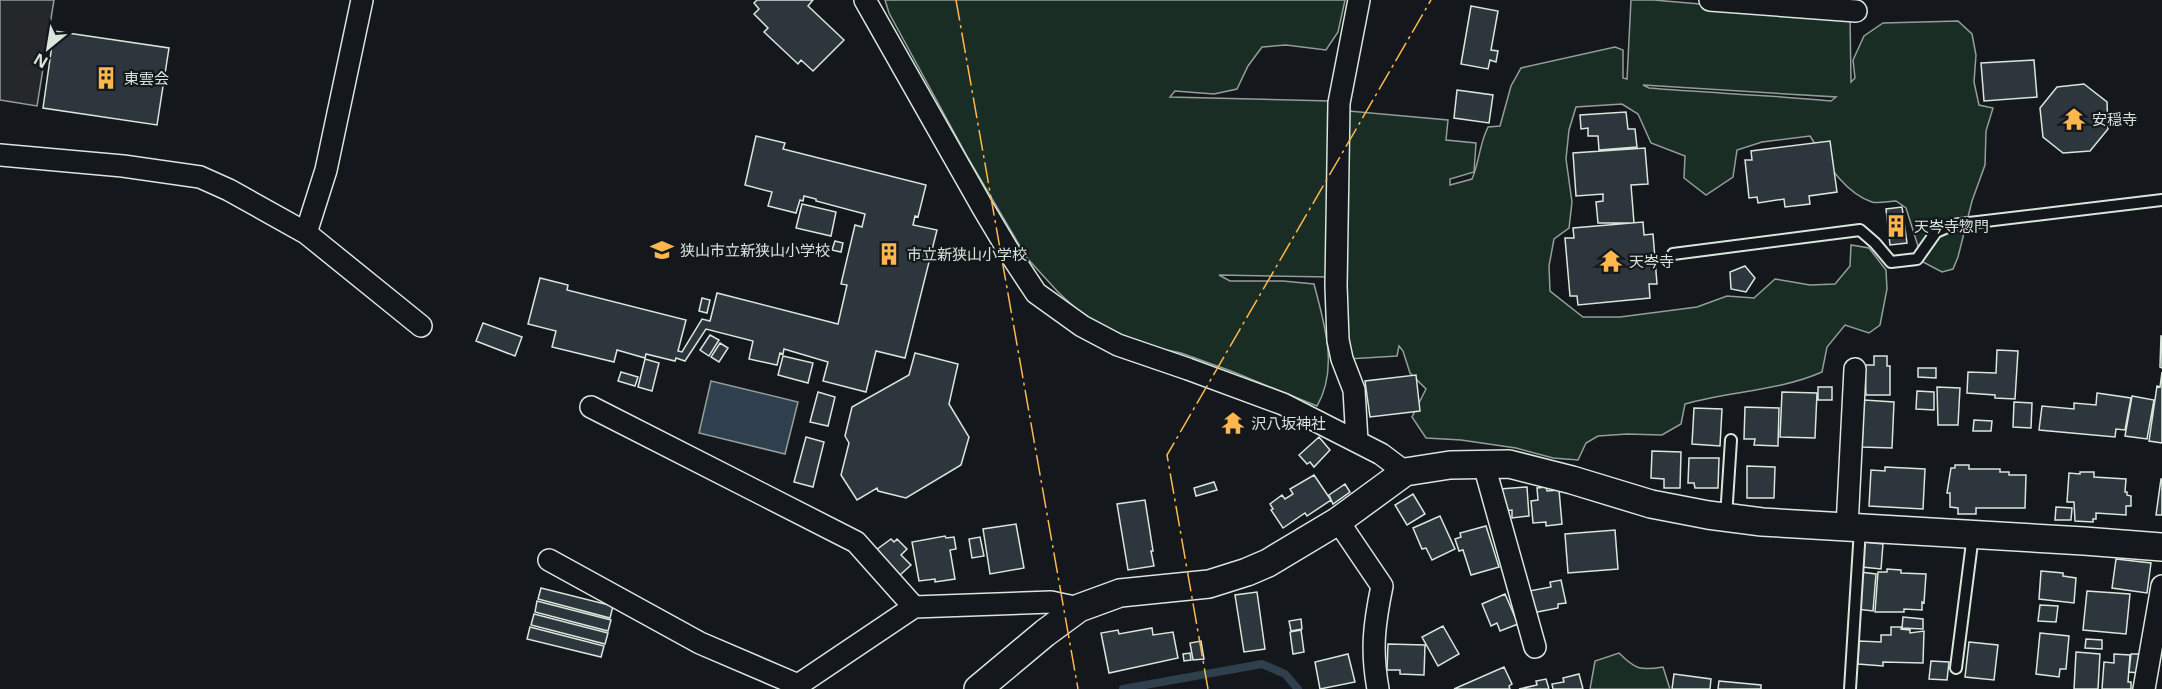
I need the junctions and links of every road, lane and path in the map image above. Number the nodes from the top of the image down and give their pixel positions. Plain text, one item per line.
1 (362, 0) edge
2 (865, 0) edge
3 (1359, 0) edge
4 (1710, 0) edge
5 (1856, 11) dead end
6 (0, 156) edge
7 (2162, 200) edge
8 (306, 233) junction
9 (1673, 254) dead end
10 (421, 326) dead end
11 (1855, 369) dead end
12 (591, 407) dead end
13 (1731, 440) dead end
14 (1357, 441) junction
15 (1484, 465) junction
16 (1405, 472) junction
17 (1726, 517) junction
18 (1338, 521) junction
19 (1854, 528) junction
20 (1972, 535) junction
21 (2162, 548) edge
22 (549, 560) dead end
23 (2162, 586) edge
24 (914, 607) junction
25 (1079, 608) junction
26 (1535, 647) dead end
27 (1956, 668) dead end
28 (799, 687) edge
29 (978, 689) edge
30 (1378, 689) edge
31 (1850, 689) edge
32 (2144, 689) edge

1 - 8 street
2 - 14 street
3 - 14 street
4 - 5 street
6 - 8 street
7 - 9 lane
8 - 10 street
11 - 19 street
12 - 24 street
13 - 17 lane
14 - 16 street
15 - 16 street
15 - 17 street
15 - 26 street
16 - 18 street
17 - 19 street
18 - 25 street
18 - 30 street
19 - 20 street
19 - 31 lane
20 - 21 street
20 - 27 lane
22 - 28 street
23 - 32 street
24 - 25 street
24 - 28 street
25 - 29 street

